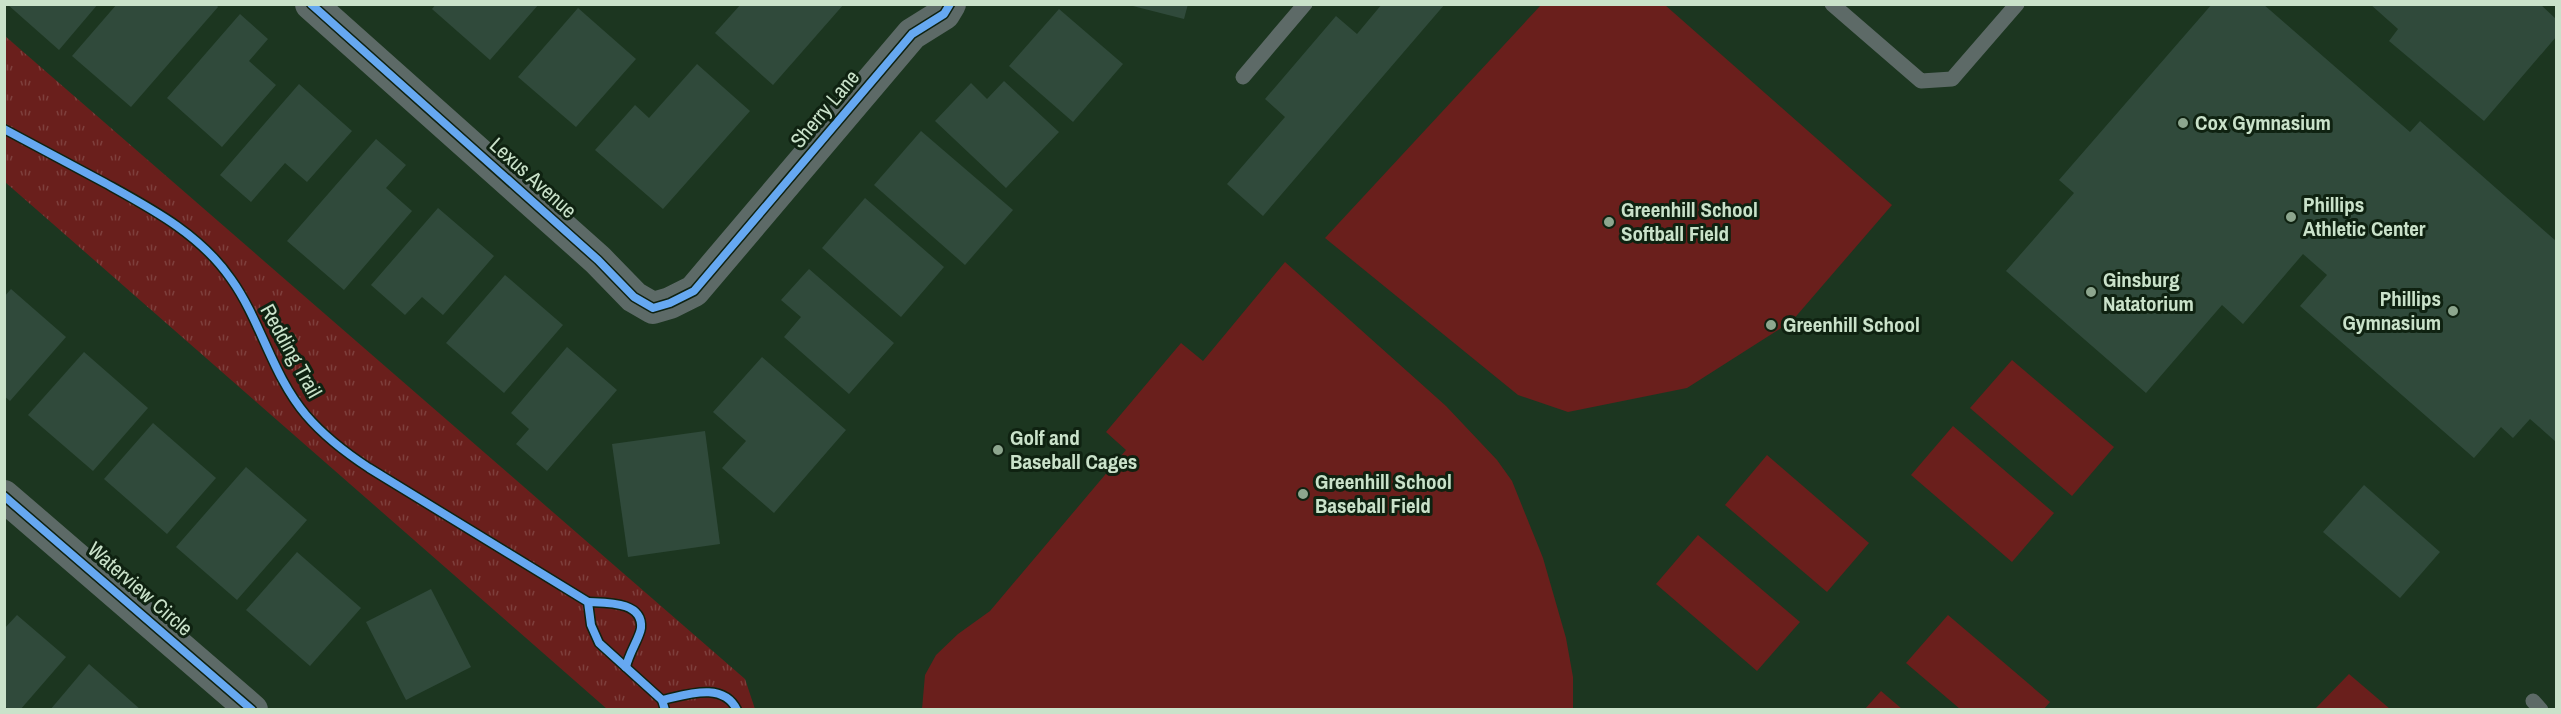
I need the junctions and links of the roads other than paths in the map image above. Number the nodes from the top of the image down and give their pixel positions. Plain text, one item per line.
1 (311, 4) edge
2 (950, 4) edge
3 (1305, 4) edge
4 (1832, 4) edge
5 (2017, 4) edge
6 (1242, 77) dead end
7 (734, 245) joint
8 (4, 496) edge
9 (252, 710) edge

1 - 7 street, Lexus Avenue
2 - 7 street, Sherry Lane
3 - 6 lane
4 - 5 lane
8 - 9 street, Waterview Circle

